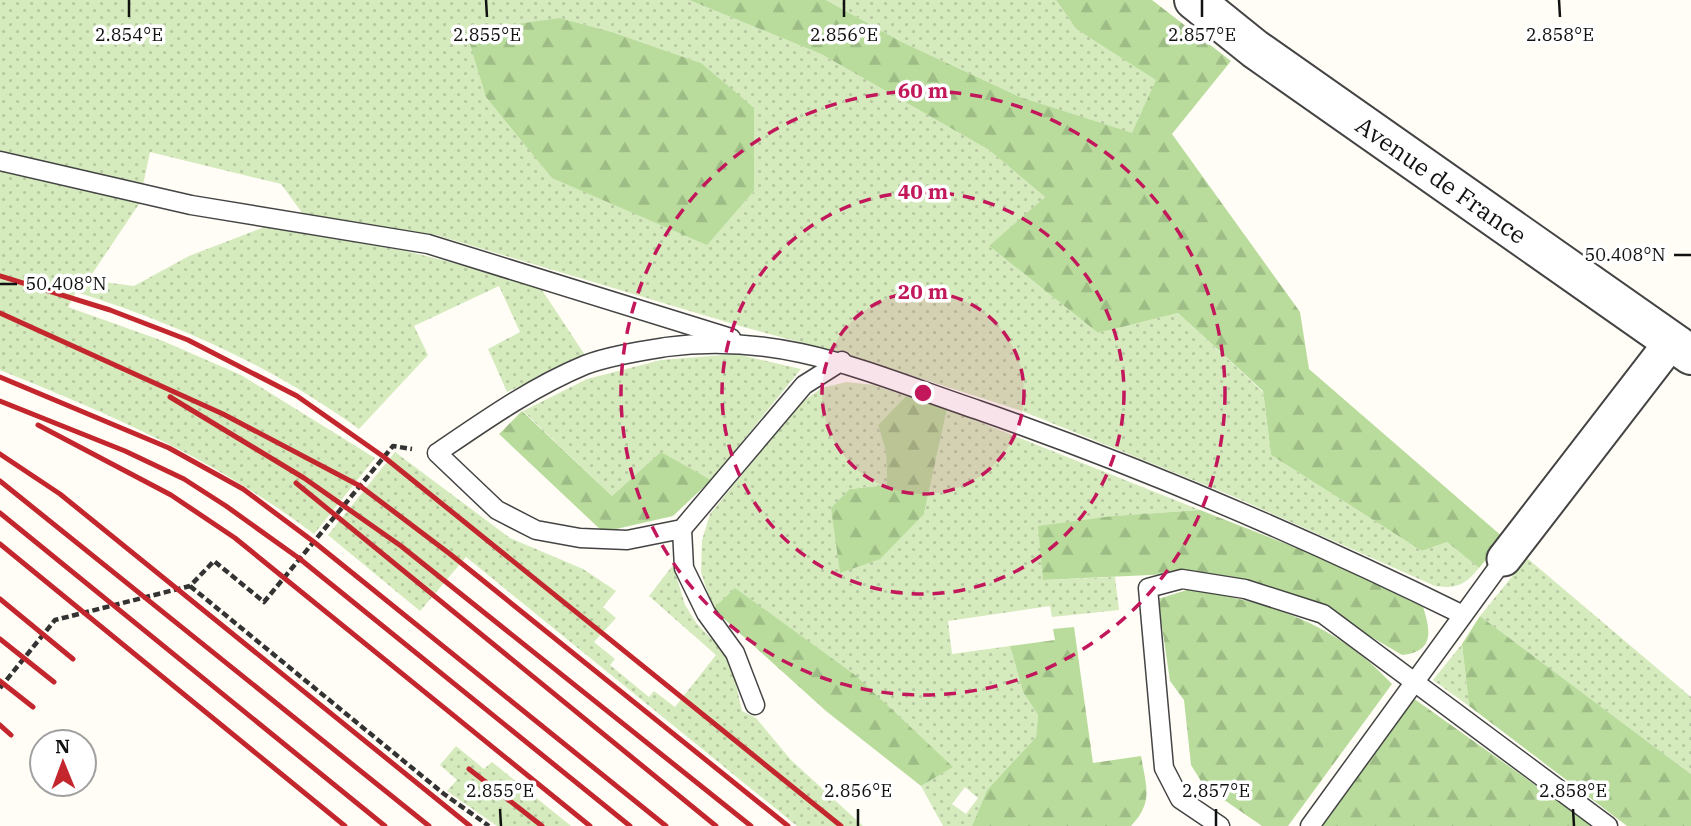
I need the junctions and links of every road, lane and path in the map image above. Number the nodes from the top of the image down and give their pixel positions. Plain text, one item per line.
1 (1194, 0) edge
2 (0, 161) edge
3 (1685, 337) edge
4 (745, 342) junction
5 (842, 361) junction
6 (437, 453) junction
7 (682, 529) junction
8 (1504, 559) joint
9 (190, 586) junction
10 (1463, 615) junction
11 (1414, 682) junction
12 (0, 688) edge
13 (755, 705) dead end
14 (489, 826) edge
15 (1220, 826) edge
16 (1310, 826) edge
17 (1608, 826) edge

1 - 3 street, Avenue de France
2 - 4 lane
3 - 8 street
4 - 5 lane
4 - 6 lane
5 - 7 lane
5 - 10 lane
6 - 7 lane
6 - 9 path
7 - 13 lane
8 - 10 lane
9 - 12 path
9 - 14 path
10 - 11 lane
11 - 15 lane
11 - 16 lane
11 - 17 lane

